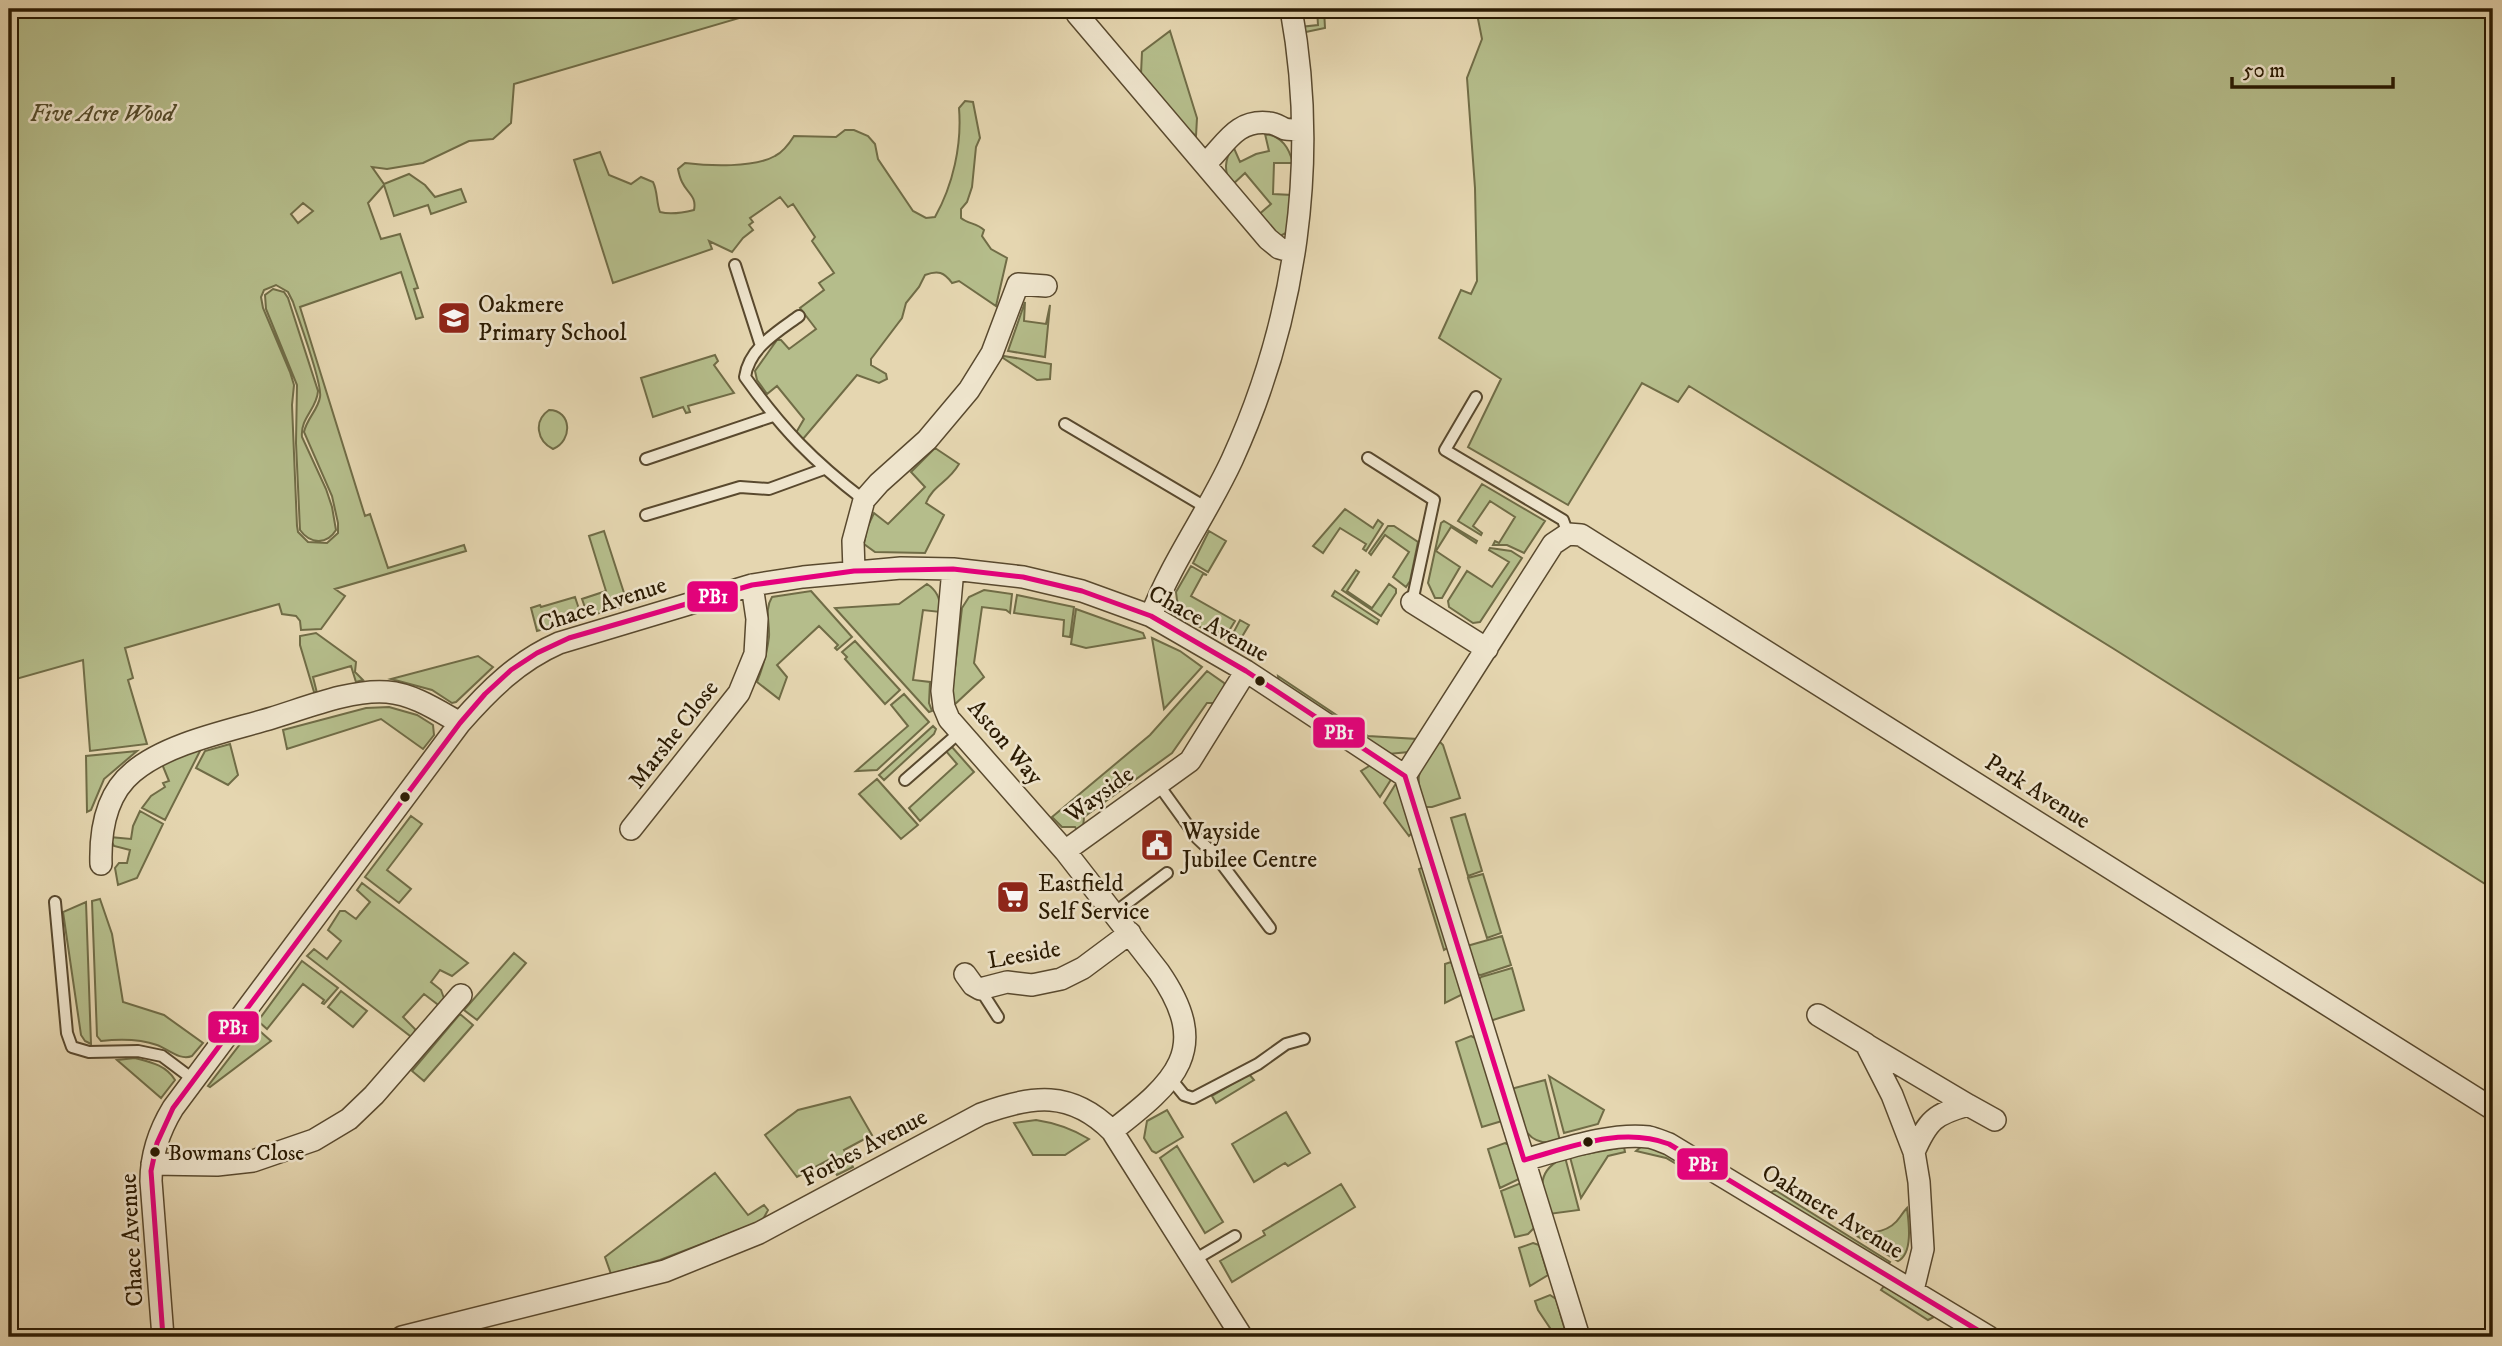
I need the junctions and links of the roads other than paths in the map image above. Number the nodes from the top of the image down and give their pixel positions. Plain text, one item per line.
1 (1291, 9) edge
2 (1077, 14) dead end
3 (1303, 130) junction
4 (1205, 164) junction
5 (1293, 252) junction
6 (735, 265) dead end
7 (1046, 286) dead end
8 (799, 316) dead end
9 (761, 346) junction
10 (1476, 397) dead end
11 (773, 416) junction
12 (1065, 424) dead end
13 (1368, 458) dead end
14 (646, 459) dead end
15 (824, 469) junction
16 (864, 500) junction
17 (1207, 508) junction
18 (646, 515) dead end
19 (1560, 539) junction
20 (953, 569) junction
21 (854, 571) junction
22 (752, 585) junction
23 (1412, 602) joint
24 (1151, 616) junction
25 (1487, 649) junction
26 (1246, 671) junction
27 (460, 723) junction
28 (960, 732) junction
29 (1405, 776) junction
30 (905, 780) dead end
31 (1157, 784) junction
32 (631, 829) dead end
33 (1065, 851) junction
34 (101, 864) dead end
35 (1167, 873) dead end
36 (55, 902) dead end
37 (1114, 913) junction
38 (1270, 928) dead end
39 (1130, 933) junction
40 (973, 981) joint
41 (461, 995) dead end
42 (1818, 1015) dead end
43 (998, 1017) dead end
44 (1304, 1039) dead end
45 (1866, 1044) junction
46 (1171, 1079) junction
47 (194, 1080) junction
48 (1968, 1105) junction
49 (2493, 1109) edge
50 (1995, 1120) dead end
51 (1112, 1131) junction
52 (1914, 1152) junction
53 (1524, 1160) junction
54 (152, 1164) junction
55 (1235, 1236) dead end
56 (1194, 1260) junction
57 (1913, 1290) junction
58 (163, 1337) edge
59 (402, 1337) edge
60 (1242, 1337) edge
61 (1579, 1337) edge
62 (1989, 1337) edge

1 - 3 street
2 - 4 street
3 - 4 street
3 - 5 street
4 - 5 street
5 - 17 street
6 - 9 lane
7 - 16 street
8 - 9 lane
9 - 11 lane
10 - 19 lane
11 - 14 lane
11 - 15 lane
12 - 17 lane
13 - 23 lane
15 - 16 lane
15 - 18 lane
16 - 21 street
17 - 24 street
19 - 25 street
19 - 49 street, Park Avenue
20 - 21 street, Chace Avenue
20 - 24 street, Chace Avenue
20 - 28 street, Aston Way
21 - 22 street, Chace Avenue
22 - 27 street, Chace Avenue
22 - 32 street, Marshe Close
23 - 25 street
24 - 26 street, Chace Avenue
25 - 29 street
26 - 29 street, Chace Avenue
26 - 31 street, Wayside
27 - 34 street
27 - 47 street, Chace Avenue
28 - 30 lane
28 - 33 street, Aston Way
29 - 53 street
31 - 33 street, Wayside
31 - 38 lane
33 - 37 street, Wayside
35 - 37 lane
36 - 47 lane
37 - 39 street, Wayside
39 - 40 street, Leeside
39 - 46 street, Wayside
40 - 43 lane
41 - 54 street
42 - 45 street
44 - 46 lane
45 - 48 street
45 - 52 street
46 - 51 street, Wayside
47 - 54 street, Chace Avenue
48 - 50 street
48 - 52 street
51 - 56 street, Forbes Avenue
51 - 59 street, Forbes Avenue
52 - 57 street
53 - 57 street, Oakmere Avenue
53 - 61 street
54 - 58 street, Chace Avenue
55 - 56 lane
56 - 60 street, Forbes Avenue
57 - 62 street, Oakmere Avenue

